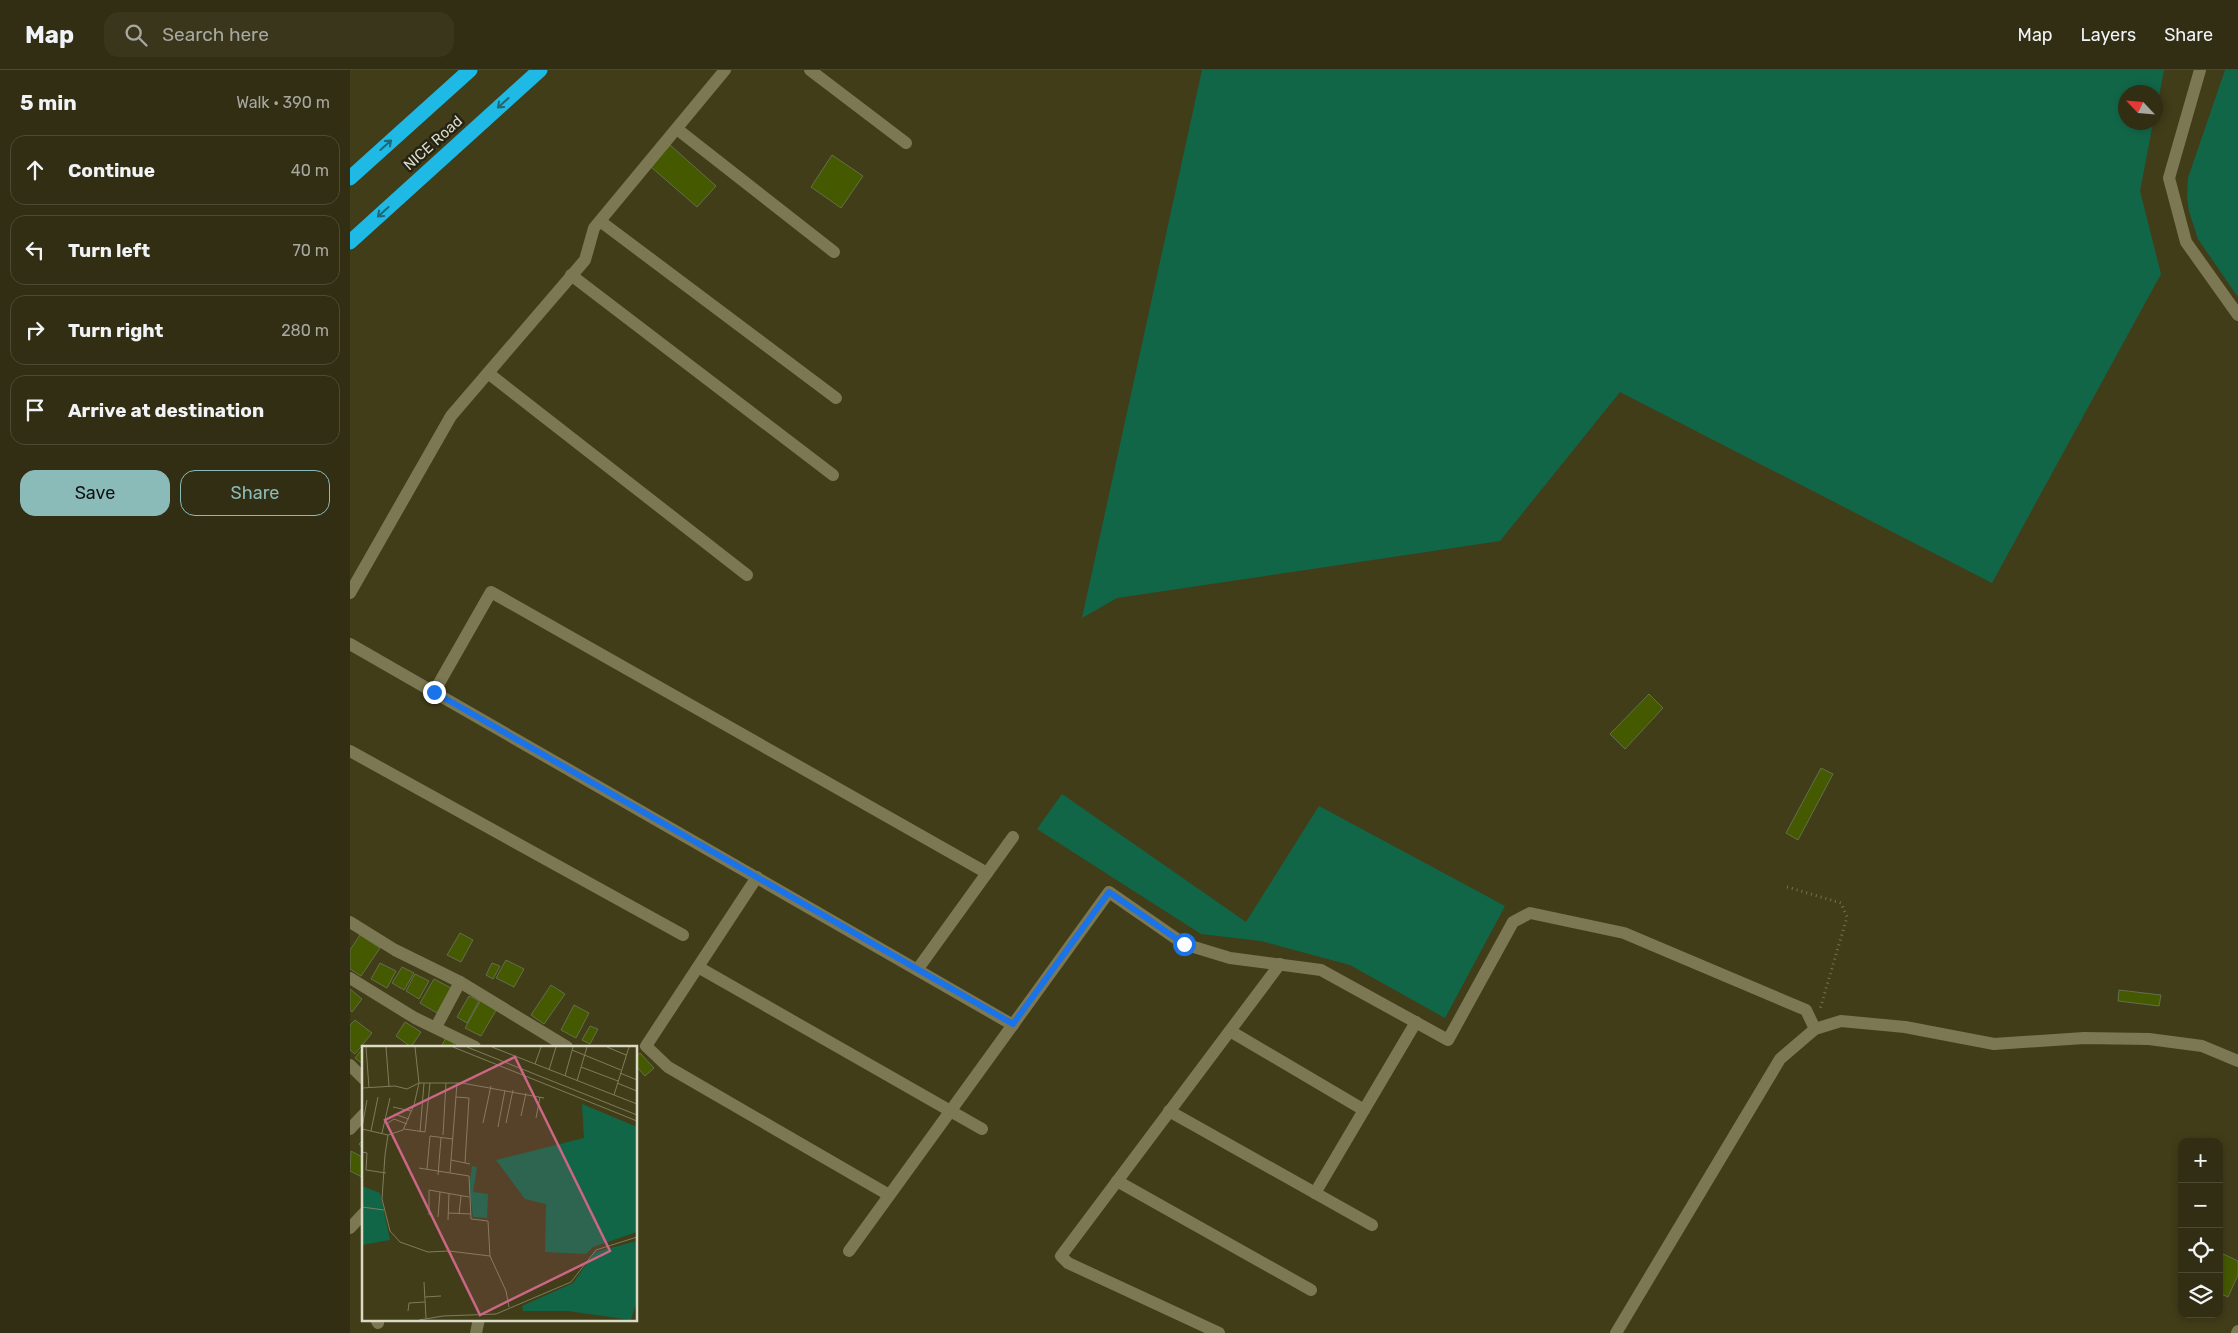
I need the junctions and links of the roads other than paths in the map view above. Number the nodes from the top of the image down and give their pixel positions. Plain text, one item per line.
1 (470, 70) edge
2 (540, 70) edge
3 (725, 70) edge
4 (810, 70) edge
5 (2200, 70) edge
6 (676, 129) junction
7 (906, 143) dead end
8 (350, 178) edge
9 (600, 221) junction
10 (350, 242) edge
11 (834, 252) dead end
12 (572, 275) junction
13 (2238, 315) edge
14 (488, 373) junction
15 (836, 398) dead end
16 (833, 475) dead end
17 (747, 575) dead end
18 (350, 593) edge
19 (350, 644) edge
20 (434, 692) junction
21 (350, 751) edge
22 (1013, 837) dead end
23 (987, 873) junction
24 (757, 878) junction
25 (350, 922) edge
26 (683, 935) dead end
27 (1280, 964) junction
28 (698, 967) junction
29 (917, 970) junction
30 (350, 978) edge
31 (460, 982) junction
32 (1416, 1022) junction
33 (1013, 1024) junction
34 (436, 1027) junction
35 (1815, 1029) junction
36 (1230, 1031) junction
37 (473, 1046) edge
38 (565, 1046) edge
39 (2238, 1061) edge
40 (350, 1065) edge
41 (362, 1077) edge
42 (951, 1110) junction
43 (1364, 1110) junction
44 (1169, 1112) junction
45 (362, 1116) edge
46 (350, 1129) edge
47 (982, 1129) dead end
48 (1117, 1180) junction
49 (1315, 1193) junction
50 (889, 1195) junction
51 (362, 1215) edge
52 (1372, 1225) dead end
53 (350, 1228) edge
54 (849, 1251) dead end
55 (1311, 1290) dead end
56 (479, 1320) edge
57 (476, 1333) edge
58 (1219, 1333) edge
59 (1616, 1333) edge

8 -> 1 highway, NICE Road
2 -> 10 highway, NICE Road
3 - 6 street
4 - 7 street
5 - 13 street
6 - 9 street
6 - 11 street
9 - 12 street
9 - 15 street
12 - 14 street
12 - 16 street
14 - 17 street
14 - 18 street
19 - 20 street
20 - 23 street
20 - 24 street
21 - 26 street
22 - 23 street
23 - 29 street
24 - 28 street
24 - 29 street
25 - 31 street
27 - 32 street
27 - 33 street
27 - 36 street
28 - 42 street
28 - 50 street
29 - 33 street
30 - 34 street
31 - 34 street
31 - 38 street
32 - 35 street
32 - 43 street
33 - 42 street
34 - 37 street
35 - 39 street
35 - 59 street
36 - 43 street
36 - 44 street
40 - 41 street
42 - 47 street
42 - 50 street
43 - 49 street
44 - 48 street
44 - 49 street
45 - 46 street
48 - 55 street
48 - 58 street
49 - 52 street
50 - 54 street
51 - 53 street
56 - 57 street

